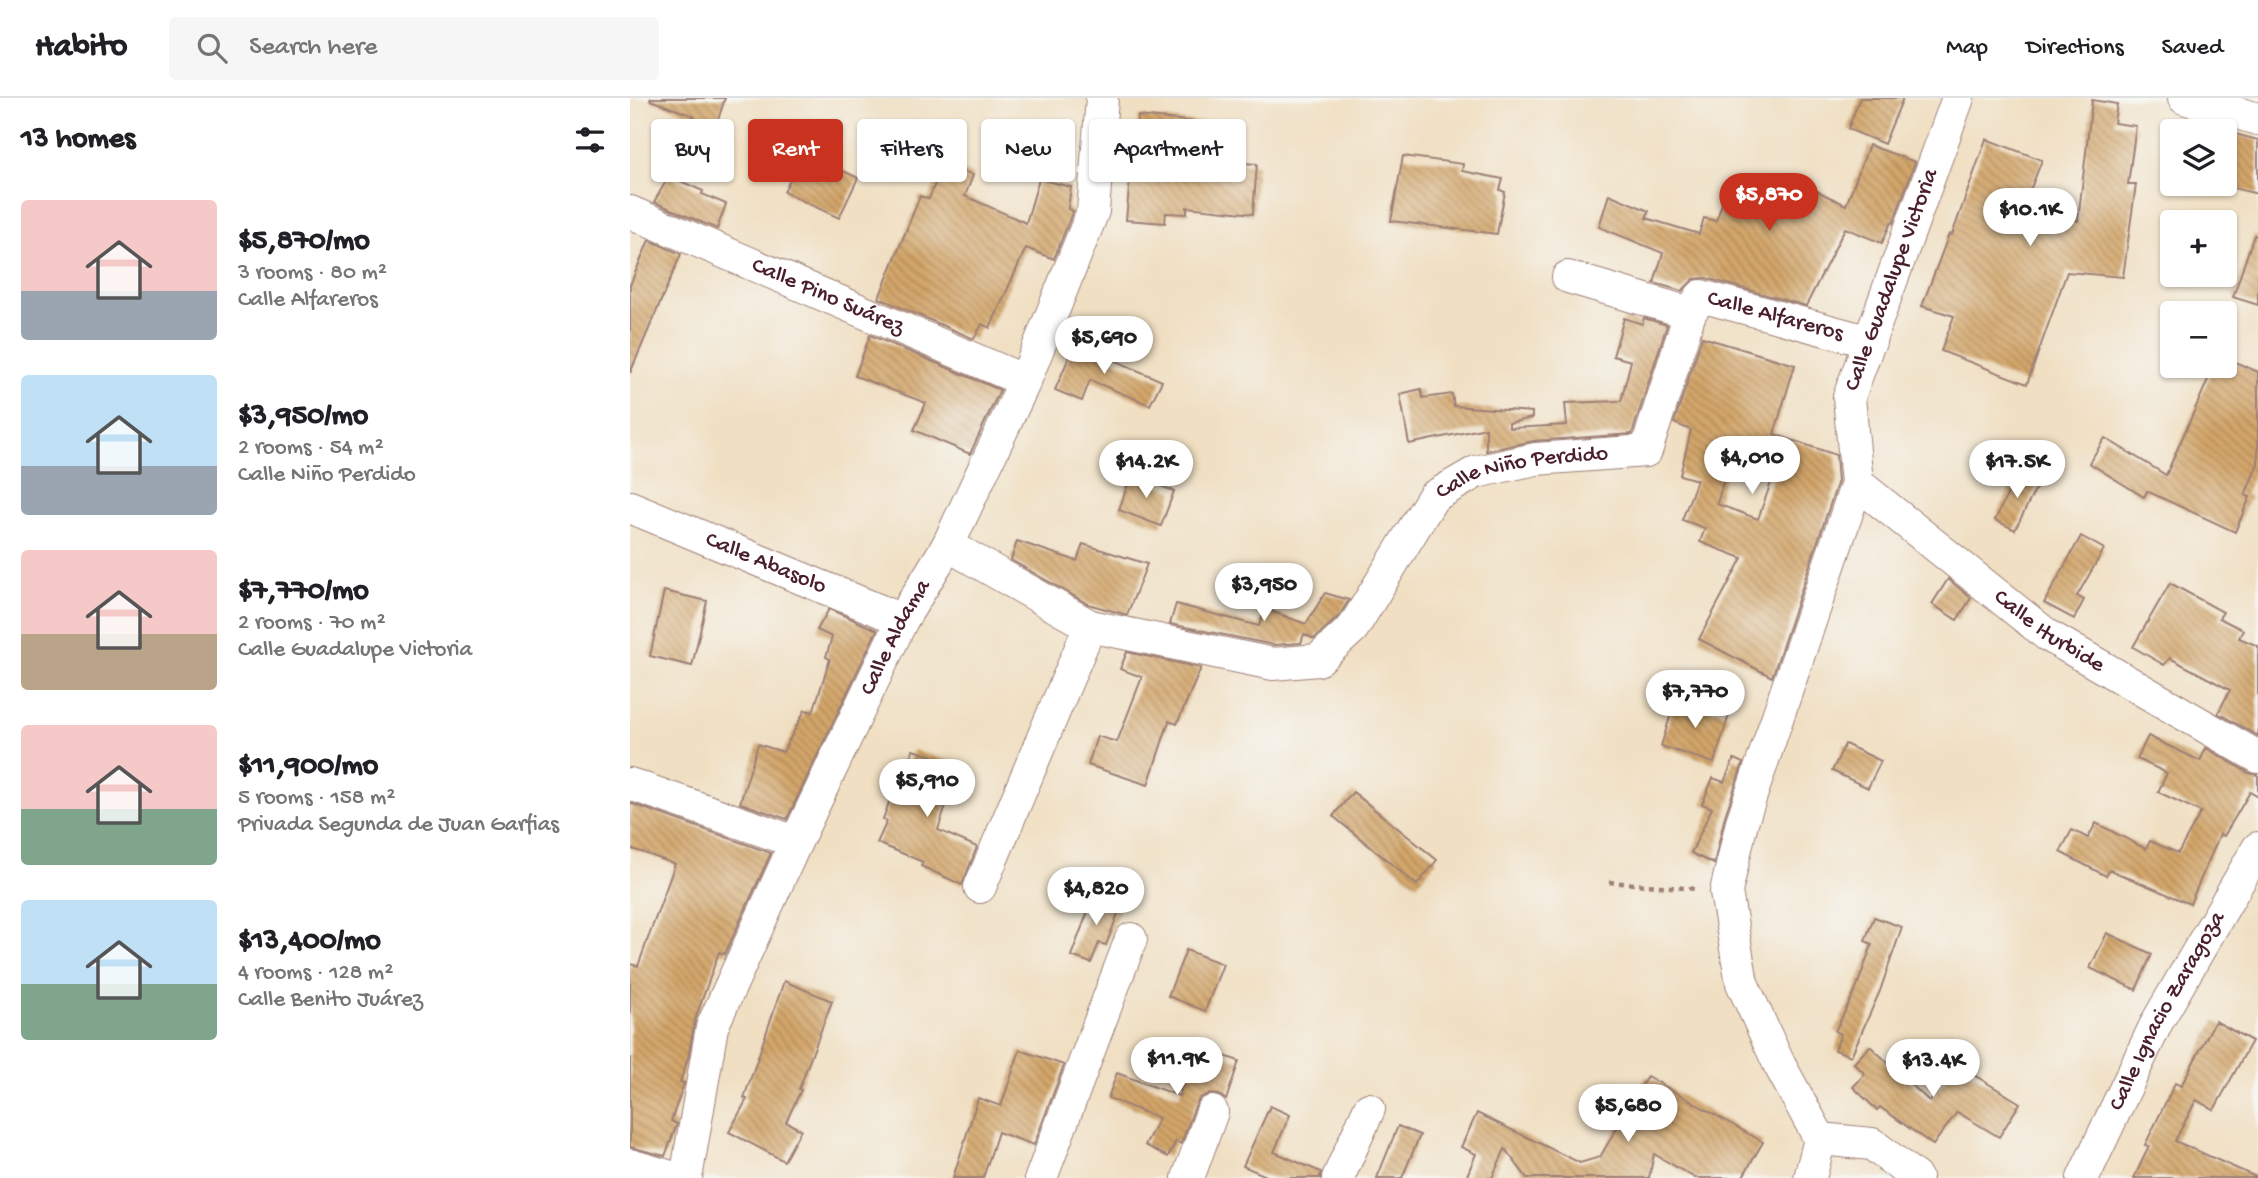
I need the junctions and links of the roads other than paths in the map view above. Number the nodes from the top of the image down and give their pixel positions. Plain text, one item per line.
1 (1102, 98) edge
2 (1958, 98) edge
3 (2184, 98) edge
4 (2258, 119) edge
5 (630, 212) edge
6 (1568, 277) dead end
7 (1690, 313) junction
8 (1870, 342) junction
9 (1025, 381) junction
10 (1857, 483) junction
11 (630, 507) edge
12 (948, 545) junction
13 (902, 620) junction
14 (1090, 626) junction
15 (2258, 757) edge
16 (630, 784) edge
17 (796, 842) junction
18 (2258, 848) edge
19 (980, 887) dead end
20 (1131, 939) dead end
21 (1369, 1109) dead end
22 (1212, 1112) dead end
23 (1819, 1139) junction
24 (630, 1165) edge
25 (675, 1178) edge
26 (686, 1178) edge
27 (1041, 1178) edge
28 (1188, 1178) edge
29 (1338, 1178) edge
30 (1810, 1178) edge
31 (1916, 1178) edge
32 (2083, 1178) edge

1 - 9 street, Calle Aldama
2 - 8 street, Calle Guadalupe Victoria
3 - 4 street
5 - 9 street, Calle Pino Suárez
6 - 7 street, Calle Alfareros
7 - 8 street, Calle Alfareros
7 - 14 street, Calle Niño Perdido
8 - 10 street, Calle Guadalupe Victoria
9 - 12 street, Calle Aldama
10 - 15 street, Calle Iturbide
10 - 23 street, Calle Guadalupe Victoria
11 - 13 street, Calle Abasolo
12 - 13 street, Calle Aldama
12 - 14 street, Calle Niño Perdido
13 - 17 street, Calle Aldama
14 - 19 street
16 - 17 street
17 - 26 street, Calle Aldama
18 - 32 street, Calle Ignacio Zaragoza
20 - 27 street
21 - 29 street
22 - 28 street
23 - 30 street
23 - 31 street
24 - 25 street

